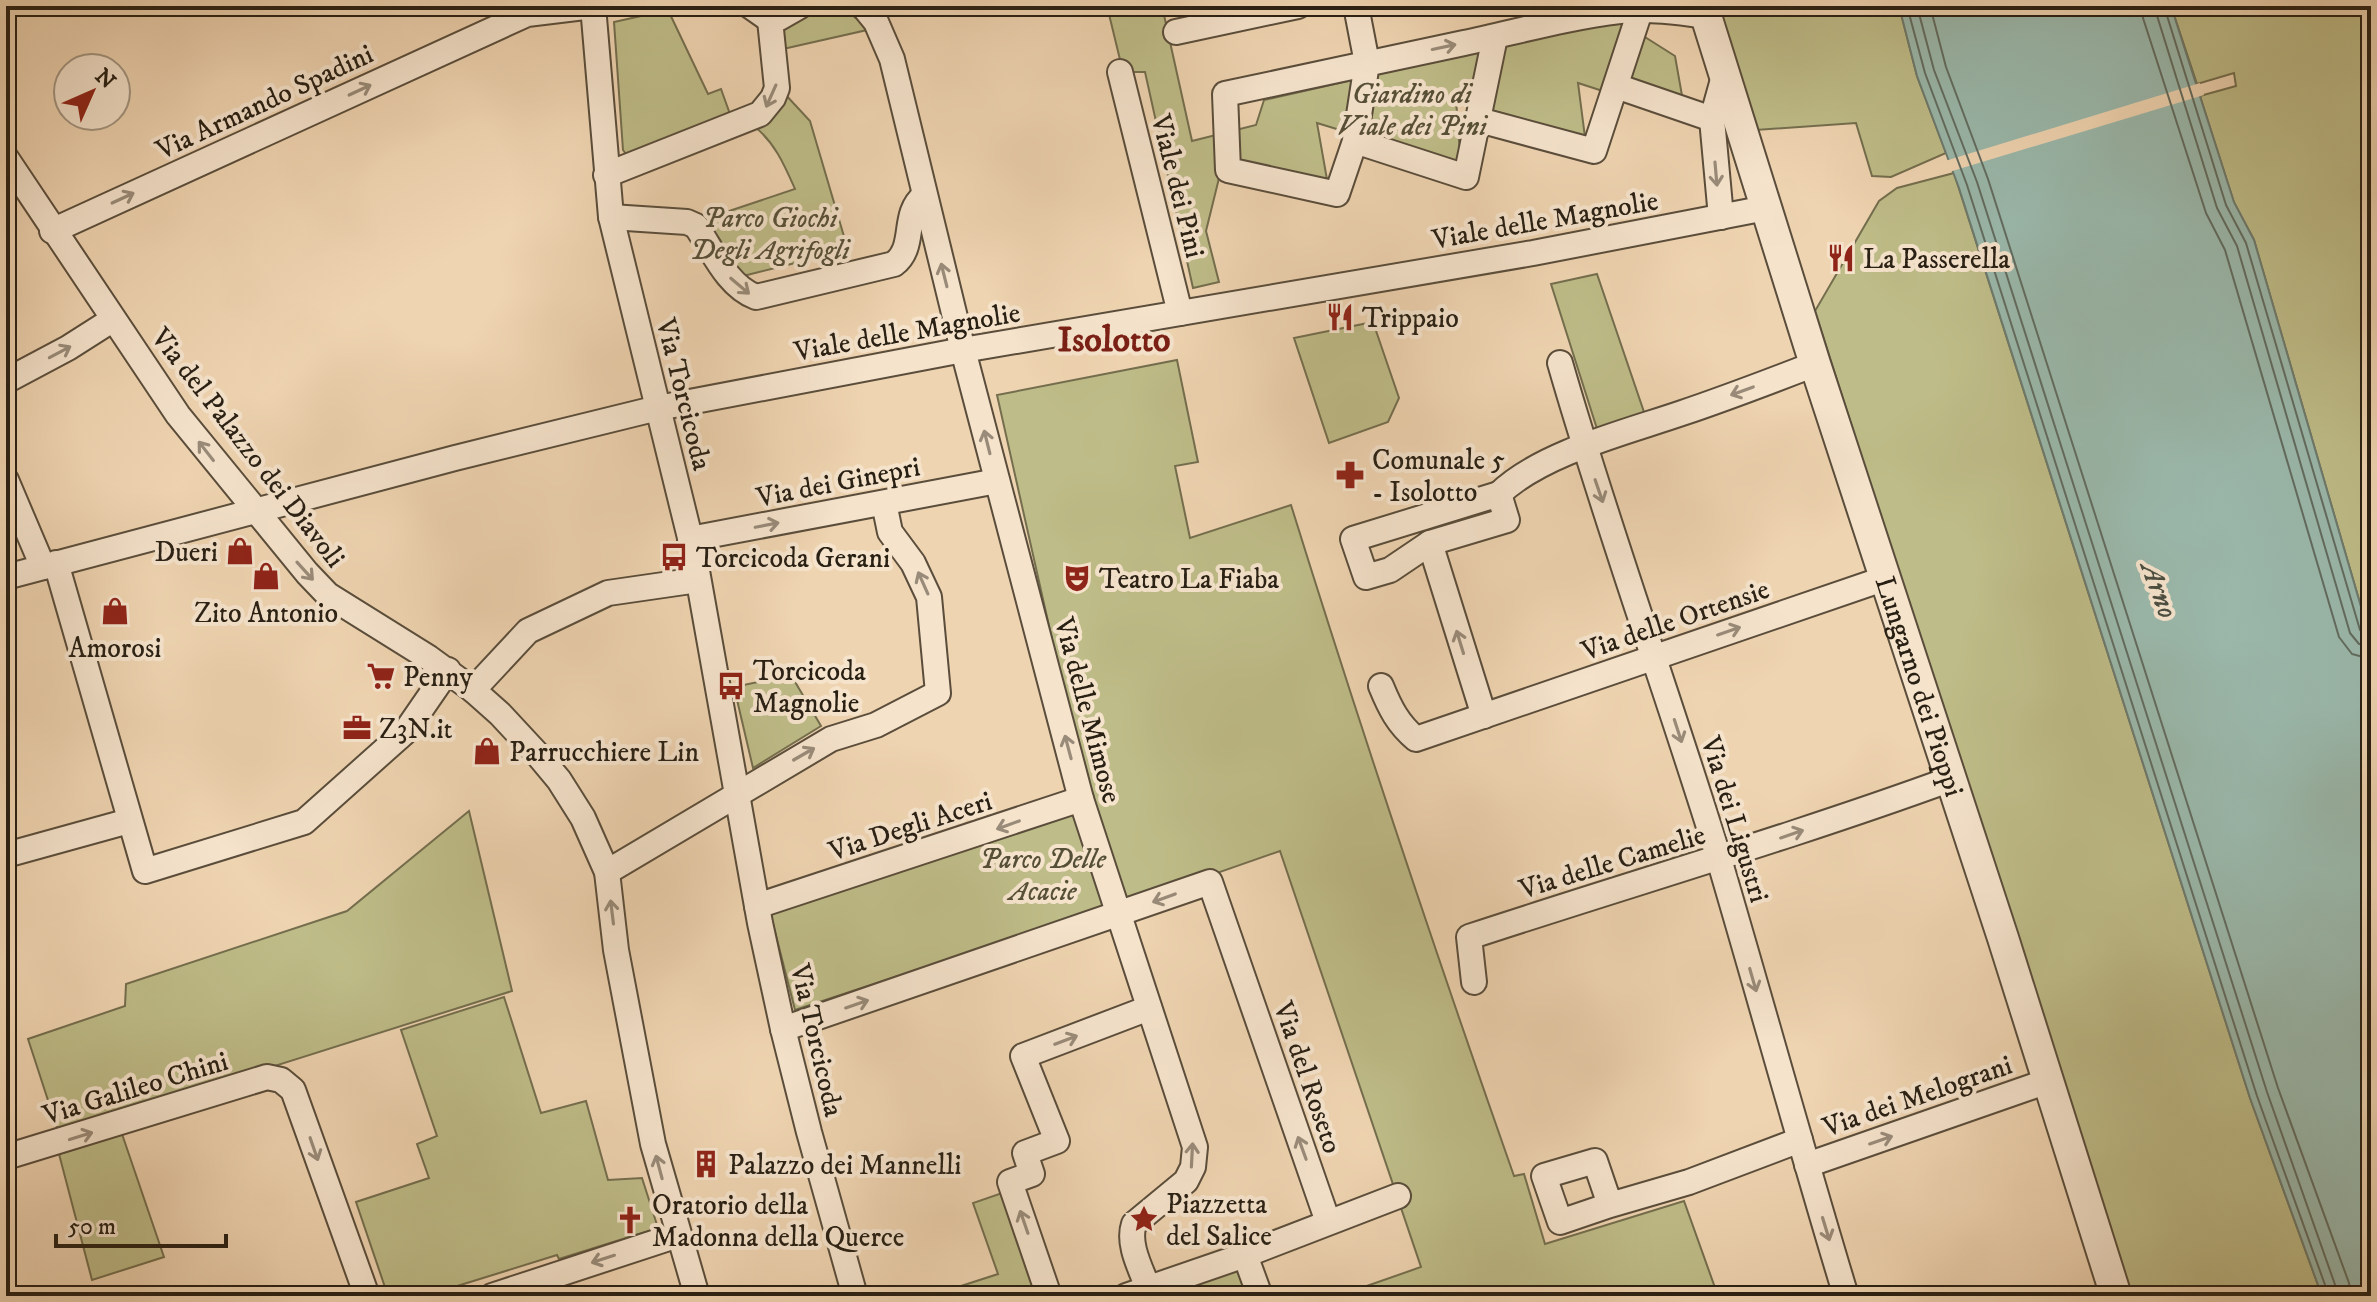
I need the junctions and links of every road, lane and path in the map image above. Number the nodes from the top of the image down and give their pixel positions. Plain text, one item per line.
1 (593, 6) edge
2 (800, 6) edge
3 (863, 6) edge
4 (1298, 6) edge
5 (1356, 6) edge
6 (1640, 11) junction
7 (1704, 11) edge
8 (760, 13) edge
9 (1529, 17) edge
10 (1176, 32) dead end
11 (1495, 37) junction
12 (1367, 63) junction
13 (1120, 72) dead end
14 (1724, 76) junction
15 (1616, 86) junction
16 (1712, 119) junction
17 (1479, 120) junction
18 (1355, 141) junction
19 (9, 170) edge
20 (606, 175) junction
21 (924, 196) junction
22 (1766, 208) junction
23 (611, 217) junction
24 (1721, 217) junction
25 (52, 231) junction
26 (1180, 313) junction
27 (112, 320) junction
28 (963, 350) junction
29 (1560, 363) dead end
30 (1815, 364) junction
31 (6, 381) edge
32 (658, 408) junction
33 (1584, 446) junction
34 (6, 480) edge
35 (997, 481) junction
36 (1499, 494) junction
37 (884, 503) junction
38 (255, 512) junction
39 (690, 539) junction
40 (1430, 543) junction
41 (49, 565) junction
42 (6, 577) edge
43 (1886, 578) junction
44 (698, 580) junction
45 (1655, 656) junction
46 (448, 670) junction
47 (1381, 686) dead end
48 (473, 690) junction
49 (1484, 716) junction
50 (1951, 779) junction
51 (737, 794) junction
52 (1081, 799) junction
53 (129, 821) junction
54 (6, 855) edge
55 (1719, 859) junction
56 (607, 872) junction
57 (757, 906) junction
58 (1118, 915) junction
59 (1474, 982) dead end
60 (1149, 1008) junction
61 (783, 1029) junction
62 (2048, 1081) junction
63 (1800, 1140) junction
64 (6, 1157) edge
65 (1807, 1165) junction
66 (1398, 1196) dead end
67 (1610, 1205) dead end
68 (1328, 1222) junction
69 (678, 1235) junction
70 (1245, 1255) junction
71 (1133, 1294) edge
72 (367, 1296) edge
73 (492, 1296) edge
74 (697, 1296) edge
75 (855, 1296) edge
76 (1049, 1296) edge
77 (1260, 1296) edge
78 (1846, 1296) edge
79 (2116, 1296) edge

1 - 20 street, Via Torcicoda
25 -> 1 street, Via Armando Spadini
2 - 8 street
3 - 21 street, Via delle Mimose
4 - 10 street
5 - 12 street
6 - 7 street
6 - 9 street
6 - 15 street
7 - 14 street, Lungarno dei Pioppi
8 -> 20 street
9 - 11 street
12 -> 11 street
11 - 17 street
12 - 18 street
12 - 18 street
13 - 26 street, Viale dei Pini
14 - 16 street
14 - 22 street, Lungarno dei Pioppi
15 - 16 street
15 - 17 street
16 -> 24 street
17 - 18 street
19 - 25 street, Via del Palazzo dei Diavoli
20 - 23 street, Via Torcicoda
23 -> 21 street
28 -> 21 street, Via delle Mimose
22 - 24 street, Viale delle Magnolie
22 - 30 street, Lungarno dei Pioppi
23 - 32 street, Via Torcicoda
24 - 26 street, Viale delle Magnolie
25 - 27 street, Via del Palazzo dei Diavoli
26 - 28 street, Viale delle Magnolie
31 -> 27 street
38 -> 27 street, Via del Palazzo dei Diavoli
28 - 32 street, Viale delle Magnolie
35 -> 28 street, Via delle Mimose
29 - 33 street, Via dei Ligustri
30 -> 33 street
30 - 43 street, Lungarno dei Pioppi
32 - 38 street, Viale delle Magnolie
32 - 39 street, Via Torcicoda
33 - 36 street
33 -> 45 street, Via dei Ligustri
34 - 41 street
35 - 37 street, Via dei Ginepri
52 -> 35 street, Via delle Mimose
36 - 40 street
36 - 40 street
39 -> 37 street, Via dei Ginepri
51 -> 37 street
38 - 41 street, Viale delle Magnolie
38 -> 46 street, Via del Palazzo dei Diavoli
39 - 44 street, Via Torcicoda
49 -> 40 street
41 - 42 street, Viale delle Magnolie
41 - 53 street
45 -> 43 street, Via delle Ortensie
43 - 50 street, Lungarno dei Pioppi
44 - 48 street
44 - 51 street, Via Torcicoda
45 - 49 street, Via delle Ortensie
45 -> 55 street, Via dei Ligustri
46 - 48 street, Via del Palazzo dei Diavoli
46 - 53 street
47 - 49 street, Via delle Ortensie
48 - 56 street, Via del Palazzo dei Diavoli
55 -> 50 street, Via delle Camelie
50 - 62 street, Lungarno dei Pioppi
51 - 56 street
51 - 57 street, Via Torcicoda
52 -> 57 street, Via Degli Aceri
52 - 58 street, Via delle Mimose
53 - 54 street
55 - 59 street, Via delle Camelie
55 -> 63 street, Via dei Ligustri
69 -> 56 street, Via del Palazzo dei Diavoli
57 - 61 street, Via Torcicoda
58 - 60 street, Via delle Mimose
61 -> 58 street
68 -> 58 street, Via del Roseto
71 -> 60 street, Via delle Mimose
76 -> 60 street
61 - 75 street, Via Torcicoda
65 -> 62 street, Via dei Melograni
62 - 79 street, Lungarno dei Pioppi
63 - 65 street, Via dei Ligustri
63 - 67 street
64 -> 72 street, Via Galileo Chini
65 -> 78 street, Via dei Ligustri
66 - 68 street
68 - 70 street
69 -> 73 street
69 - 74 street, Via del Palazzo dei Diavoli
70 - 71 street
70 - 77 street

